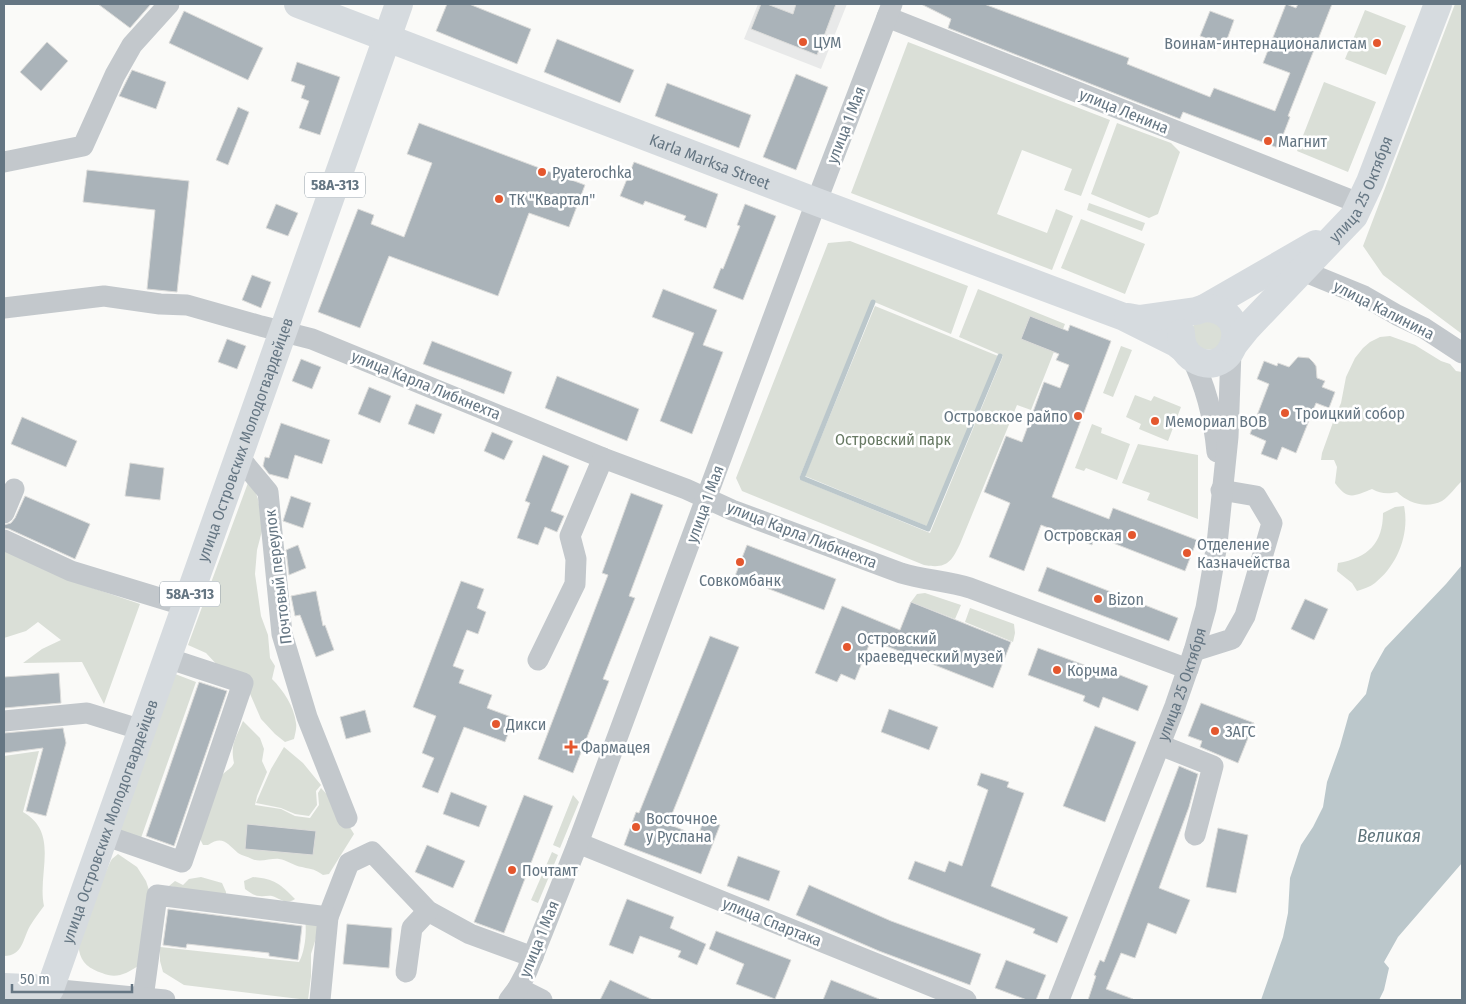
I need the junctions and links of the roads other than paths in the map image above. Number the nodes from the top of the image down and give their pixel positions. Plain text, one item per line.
1 (169, 4) edge
2 (298, 4) edge
3 (399, 4) edge
4 (1438, 4) edge
5 (890, 11) edge
6 (387, 38) junction
7 (4, 162) edge
8 (817, 202) junction
9 (1360, 204) junction
10 (1344, 228) junction
11 (1303, 270) junction
12 (4, 308) edge
13 (1200, 310) junction
14 (1124, 317) junction
15 (283, 332) junction
16 (1233, 347) junction
17 (1188, 353) junction
18 (1462, 353) edge
19 (238, 457) junction
20 (603, 458) junction
21 (14, 489) dead end
22 (1221, 490) junction
23 (707, 498) junction
24 (4, 513) edge
25 (4, 540) edge
26 (186, 606) junction
27 (167, 658) junction
28 (538, 660) dead end
29 (1191, 660) junction
30 (4, 721) edge
31 (142, 730) junction
32 (1160, 745) junction
33 (347, 818) dead end
34 (104, 835) junction
35 (1195, 835) dead end
36 (578, 843) junction
37 (428, 911) junction
38 (328, 918) junction
39 (533, 957) junction
40 (406, 972) dead end
41 (4, 987) edge
42 (49, 994) edge
43 (513, 994) edge
44 (143, 998) junction
45 (551, 999) edge
46 (165, 1000) edge
47 (320, 1000) edge
48 (966, 1000) edge
49 (1059, 1000) edge

1 - 7 street
2 - 6 main road, Karla Marksa Street
3 - 6 main road, улица Островских Молодогвардейцев / 58А-313
4 - 9 main road, улица 25 Октября
5 - 8 street, улица 1 Мая
5 - 9 street, улица Ленина
6 - 8 main road, Karla Marksa Street
6 - 15 main road, улица Островских Молодогвардейцев / 58А-313
8 - 14 main road, Karla Marksa Street
8 - 23 street, улица 1 Мая
9 - 10 main road, улица 25 Октября
10 - 11 main road, улица 25 Октября
10 - 13 main road
11 - 16 main road, улица 25 Октября
11 - 18 street, улица Калинина
12 - 15 street, улица Карла Либкнехта
13 - 14 main road
13 - 16 main road
13 - 17 main road
14 - 17 main road
15 - 19 main road, улица Островских Молодогвардейцев / 58А-313
15 - 20 street, улица Карла Либкнехта
16 - 17 main road
16 - 22 street, улица 25 Октября
17 - 22 street
19 - 26 main road, улица Островских Молодогвардейцев / 58А-313
19 - 33 street, Почтовый переулок
20 - 23 street, улица Карла Либкнехта
20 - 28 street
21 - 24 street
22 - 29 street, улица 25 Октября
22 - 29 street
23 - 29 street, улица Карла Либкнехта
23 - 36 street, улица 1 Мая
25 - 26 street
26 - 27 main road, улица Островских Молодогвардейцев / 58А-313
27 - 31 main road, улица Островских Молодогвардейцев / 58А-313
27 - 34 street
29 - 32 street, улица 25 Октября
30 - 31 street
31 - 34 main road, улица Островских Молодогвардейцев / 58А-313
32 - 35 street
32 - 49 street, улица 25 Октября
34 - 42 main road, улица Островских Молодогвардейцев / 58А-313
36 - 39 street, улица 1 Мая
36 - 48 street, улица Спартака
37 - 38 street
37 - 39 street
37 - 40 street
38 - 44 street
38 - 47 street
39 - 43 street, улица 1 Мая
41 - 42 main road
42 - 44 street
43 - 45 street
44 - 46 street

